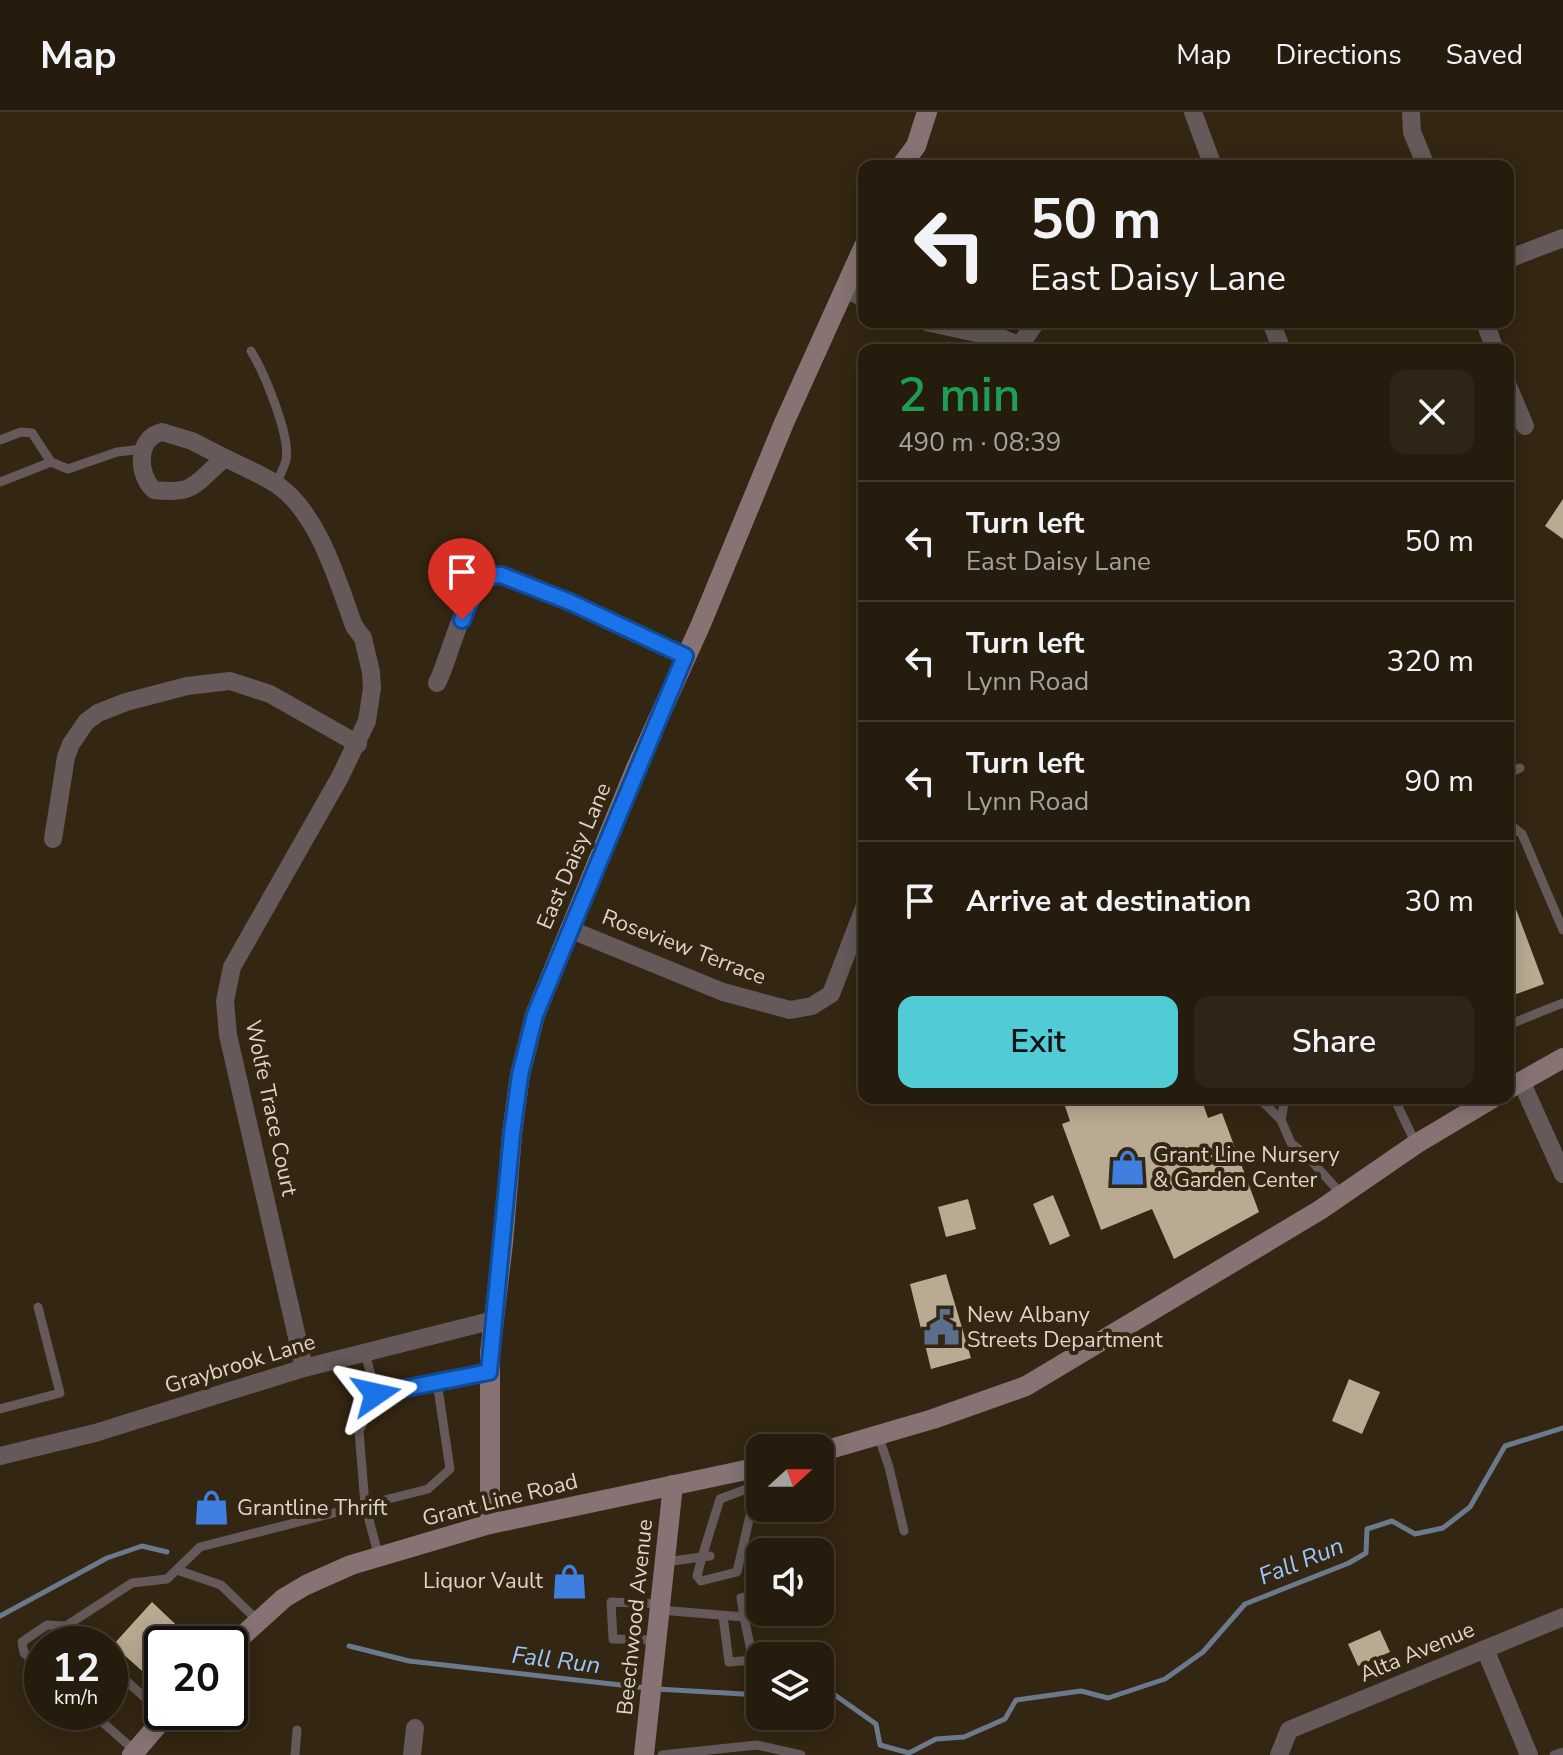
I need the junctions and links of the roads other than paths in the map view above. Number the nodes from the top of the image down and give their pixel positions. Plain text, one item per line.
1 (914, 112) edge
2 (927, 112) edge
3 (1193, 112) edge
4 (1411, 112) edge
5 (902, 160) edge
6 (906, 160) edge
7 (1211, 160) edge
8 (1424, 160) edge
9 (1563, 238) edge
10 (1514, 257) edge
11 (854, 294) edge
12 (954, 328) edge
13 (1015, 344) edge
14 (251, 351) dead end
15 (1514, 400) edge
16 (1525, 426) dead end
17 (0, 440) edge
18 (143, 449) junction
19 (225, 458) junction
20 (51, 462) junction
21 (0, 482) edge
22 (276, 484) junction
23 (685, 656) junction
24 (437, 683) dead end
25 (358, 744) junction
26 (1520, 768) dead end
27 (1514, 770) edge
28 (1514, 828) edge
29 (53, 839) dead end
30 (858, 924) edge
31 (569, 929) junction
32 (1563, 930) edge
33 (1563, 1003) edge
34 (1514, 1023) edge
35 (1563, 1058) edge
36 (1515, 1085) edge
37 (1265, 1104) edge
38 (1284, 1104) edge
39 (1397, 1104) edge
40 (1483, 1104) edge
41 (1281, 1120) junction
42 (1416, 1144) junction
43 (1563, 1174) edge
44 (1342, 1195) junction
45 (38, 1307) dead end
46 (494, 1320) junction
47 (365, 1353) junction
48 (304, 1368) junction
49 (489, 1372) junction
50 (437, 1382) junction
51 (376, 1394) junction
52 (0, 1409) edge
53 (878, 1435) junction
54 (834, 1448) edge
55 (0, 1456) edge
56 (746, 1475) edge
57 (746, 1482) edge
58 (673, 1485) junction
59 (365, 1505) junction
60 (746, 1520) edge
61 (490, 1524) junction
62 (904, 1531) dead end
63 (706, 1556) junction
64 (379, 1557) junction
65 (665, 1562) junction
66 (177, 1570) junction
67 (746, 1597) edge
68 (660, 1607) junction
69 (723, 1616) junction
70 (744, 1617) junction
71 (1563, 1617) edge
72 (258, 1621) junction
73 (46, 1626) edge
74 (66, 1626) joint
75 (248, 1630) edge
76 (656, 1640) junction
77 (1485, 1649) junction
78 (128, 1681) edge
79 (144, 1695) edge
80 (415, 1728) dead end
81 (110, 1730) edge
82 (153, 1730) edge
83 (297, 1730) dead end
84 (776, 1752) edge
85 (1563, 1752) edge
86 (134, 1753) edge
87 (295, 1755) edge
88 (412, 1755) edge
89 (644, 1755) edge
90 (662, 1755) edge
91 (801, 1755) edge
92 (1279, 1755) edge
93 (1529, 1755) edge
94 (1554, 1755) edge

1 - 5 street
2 - 6 street
3 - 7 street
4 - 8 street
9 - 10 street
11 - 23 street, East Daisy Lane
12 - 13 street
14 - 22 lane
15 - 16 street
17 - 20 lane
18 - 19 street, Wolfe Trace Court
18 - 19 street
18 - 20 lane
19 - 22 street, Wolfe Trace Court
20 - 21 lane
22 - 25 street, Wolfe Trace Court
23 - 24 street
23 - 31 street, East Daisy Lane
25 - 29 street
25 - 48 street, Wolfe Trace Court
26 - 27 lane
28 - 32 lane
30 - 31 street, Roseview Terrace
31 - 46 street, East Daisy Lane
33 - 34 lane
35 - 36 street
36 - 43 street
37 - 41 lane
38 - 41 lane
39 - 42 lane
40 - 42 street
41 - 44 lane
42 - 44 street
44 - 53 street
45 - 52 lane
46 - 47 street, Graybrook Lane
46 - 49 street, East Daisy Lane
47 - 48 street, Graybrook Lane
47 - 51 lane
48 - 55 street, Graybrook Lane
49 - 50 lane
49 - 61 street, East Daisy Lane
50 - 51 lane
50 - 59 lane
51 - 59 lane
53 - 54 street
53 - 62 lane
56 - 58 street, Grant Line Road
57 - 63 lane
58 - 61 street, Grant Line Road
58 - 65 street, Beechwood Avenue
59 - 64 lane
59 - 66 lane
60 - 63 lane
61 - 64 street, Grant Line Road
63 - 65 lane
64 - 72 street, Grant Line Road
65 - 68 street, Beechwood Avenue
66 - 72 lane
66 - 74 lane
67 - 70 lane
68 - 69 lane
68 - 76 street, Beechwood Avenue
68 - 76 lane
69 - 70 lane
69 - 70 lane
71 - 77 street, Alta Avenue
72 - 75 street, Grant Line Road
73 - 74 lane
76 - 89 street, Beechwood Avenue
77 - 92 street, Alta Avenue
77 - 93 street
78 - 79 lane
80 - 88 street
81 - 86 lane
82 - 86 street
83 - 87 lane
84 - 90 lane
84 - 91 lane
85 - 94 lane

